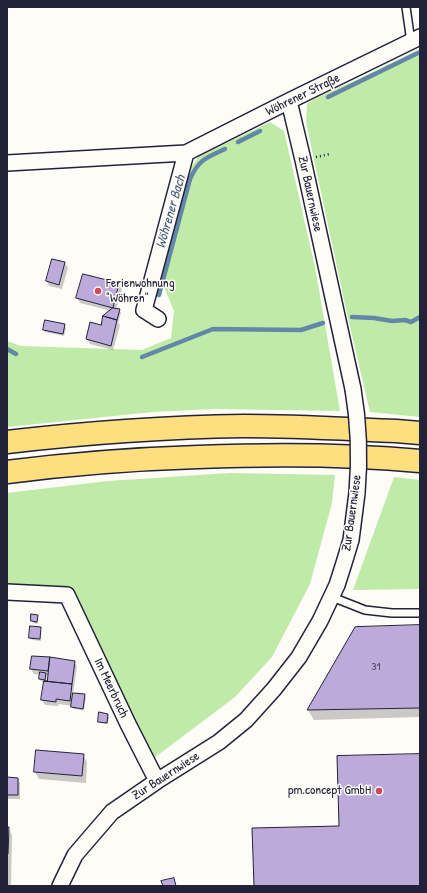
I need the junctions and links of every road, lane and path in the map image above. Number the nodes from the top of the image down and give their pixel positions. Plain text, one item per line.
1 (406, 7) edge
2 (416, 40) edge
3 (289, 101) junction
4 (186, 153) junction
5 (7, 163) edge
6 (158, 319) dead end
7 (420, 433) edge
8 (7, 442) edge
9 (420, 461) edge
10 (7, 472) edge
11 (7, 592) edge
12 (332, 597) junction
13 (420, 613) edge
14 (157, 781) junction
15 (60, 886) edge

1 - 2 lane
2 - 3 street, Wöhrener Straße
3 - 4 street, Wöhrener Straße
3 - 12 street, Zur Bauernwiese, bridge
4 - 5 street, Wöhrener Straße
4 - 6 street
7 - 8 highway
9 - 10 highway
11 - 14 street, Im Meerbruch
12 - 13 lane
12 - 14 street, Zur Bauernwiese
14 - 15 street, Zur Bauernwiese

